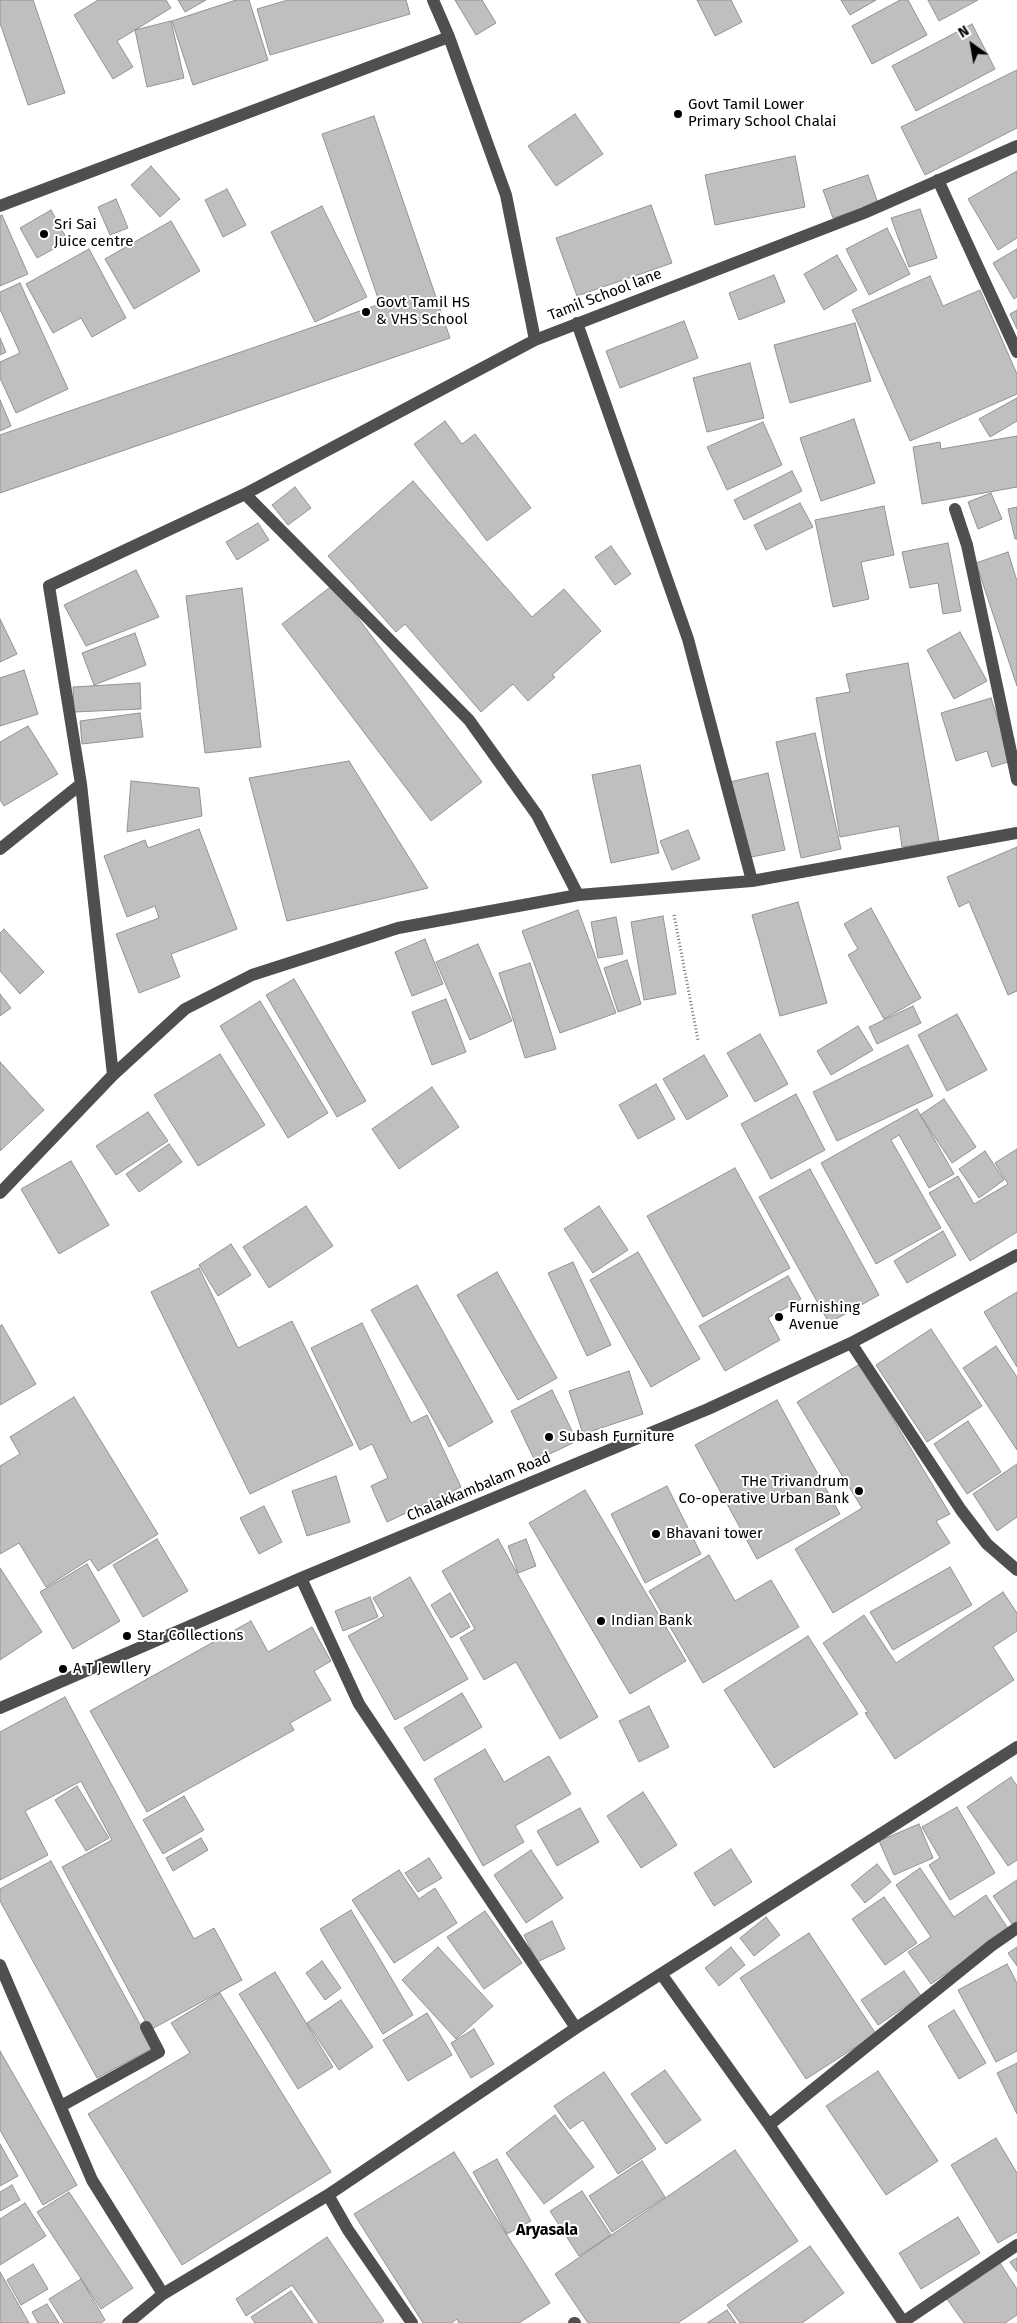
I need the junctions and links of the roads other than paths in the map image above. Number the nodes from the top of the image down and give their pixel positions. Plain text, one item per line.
1 (433, 0) edge
2 (449, 37) junction
3 (1017, 146) edge
4 (938, 180) junction
5 (0, 206) edge
6 (577, 323) junction
7 (535, 340) junction
8 (1017, 352) edge
9 (245, 494) junction
10 (955, 509) dead end
11 (1017, 780) edge
12 (81, 784) junction
13 (1017, 833) edge
14 (0, 848) edge
15 (752, 881) junction
16 (578, 894) junction
17 (113, 1075) junction
18 (0, 1192) edge
19 (1017, 1255) edge
20 (851, 1343) junction
21 (1017, 1570) edge
22 (301, 1578) junction
23 (0, 1708) edge
24 (1017, 1747) edge
25 (1017, 1928) edge
26 (0, 1965) edge
27 (662, 1974) junction
28 (146, 2027) dead end
29 (576, 2028) junction
30 (61, 2106) junction
31 (769, 2125) junction
32 (328, 2195) junction
33 (1017, 2245) edge
34 (163, 2294) junction
35 (903, 2322) edge
36 (128, 2323) edge
37 (412, 2323) edge

1 - 2 street, Tamil School lane
2 - 5 street
2 - 7 street, Tamil School lane
3 - 4 street, Tamil School lane
4 - 6 street, Tamil School lane
4 - 8 street
6 - 7 street, Tamil School lane
6 - 15 street
7 - 9 street
9 - 12 street
9 - 16 street
10 - 11 street
12 - 14 street
12 - 17 street
13 - 15 street
15 - 16 street
16 - 17 street
17 - 18 street
19 - 20 street, Chalakkambalam Road
20 - 21 street
20 - 22 street, Chalakkambalam Road
22 - 23 street, Chalakkambalam Road
22 - 29 street
24 - 27 street
25 - 31 street
26 - 30 street
27 - 29 street
27 - 31 street
28 - 30 street
29 - 32 street
30 - 34 street
31 - 35 street
32 - 34 street
32 - 37 street
33 - 35 street
34 - 36 street

